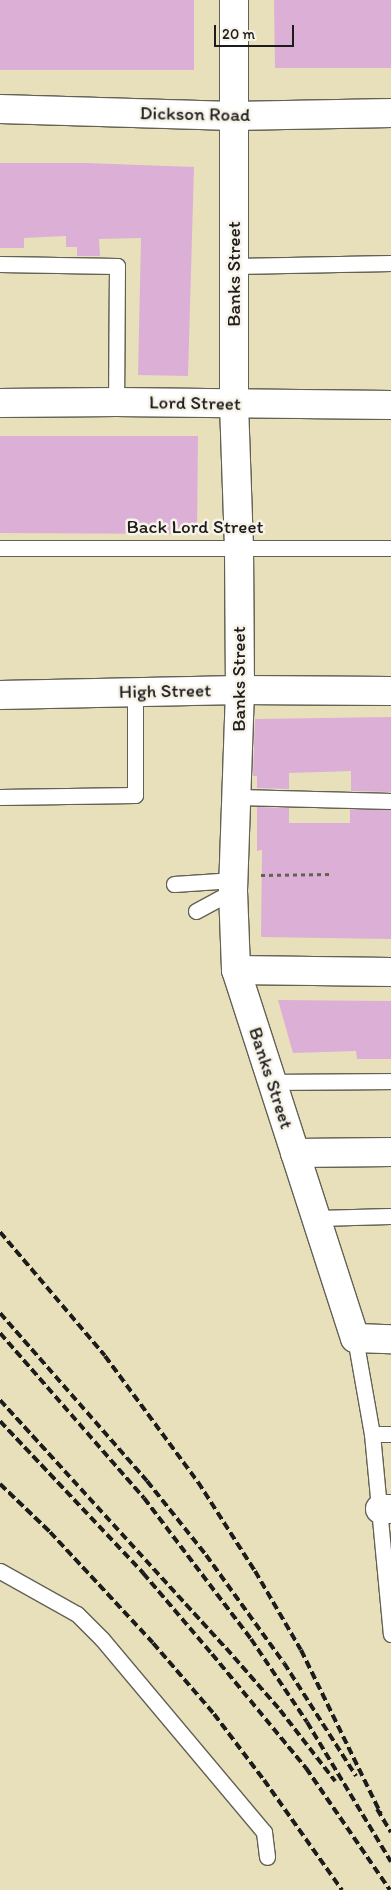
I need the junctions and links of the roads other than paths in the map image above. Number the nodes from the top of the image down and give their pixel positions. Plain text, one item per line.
1 (234, 0) edge
2 (0, 109) edge
3 (391, 113) edge
4 (233, 116) junction
5 (0, 264) edge
6 (391, 264) edge
7 (235, 266) junction
8 (116, 402) junction
9 (0, 404) edge
10 (234, 404) junction
11 (391, 405) edge
12 (239, 547) junction
13 (0, 548) edge
14 (391, 548) edge
15 (240, 690) junction
16 (135, 691) junction
17 (391, 691) edge
18 (0, 695) edge
19 (0, 797) edge
20 (238, 797) junction
21 (391, 801) edge
22 (234, 882) junction
23 (174, 884) dead end
24 (196, 911) dead end
25 (236, 970) junction
26 (391, 972) edge
27 (391, 1081) edge
28 (273, 1082) junction
29 (391, 1152) edge
30 (295, 1153) junction
31 (391, 1216) edge
32 (316, 1218) junction
33 (355, 1338) junction
34 (391, 1339) edge
35 (372, 1434) junction
36 (391, 1434) edge
37 (385, 1509) edge
38 (0, 1571) edge
39 (389, 1602) edge
40 (391, 1634) edge
41 (267, 1857) dead end

1 - 4 street, Banks Street
2 - 4 street, Dickson Road
3 - 4 street, Dickson Road
4 - 7 street, Banks Street
5 - 8 lane
6 - 7 lane
7 - 10 street, Banks Street
8 - 9 street, Lord Street
8 - 10 street, Lord Street
10 - 11 street, Lord Street
10 - 12 street, Banks Street
12 - 13 lane, Back Lord Street
12 - 14 lane, Back Lord Street
12 - 15 street, Banks Street
15 - 16 street, High Street
15 - 17 street, High Street
15 - 20 street, Banks Street
16 - 18 street, High Street
16 - 19 lane
20 - 21 lane
20 - 22 street, Banks Street
22 - 23 lane
22 - 24 lane
22 - 25 street, Banks Street
25 - 26 street
25 - 28 street, Banks Street
27 - 28 lane
28 - 30 street, Banks Street
29 - 30 street
30 - 32 street, Banks Street
31 - 32 lane
32 - 33 street, Banks Street
33 - 34 street
33 - 35 lane
35 - 36 lane
35 - 37 lane
37 - 39 lane
38 - 41 lane
39 - 40 lane

